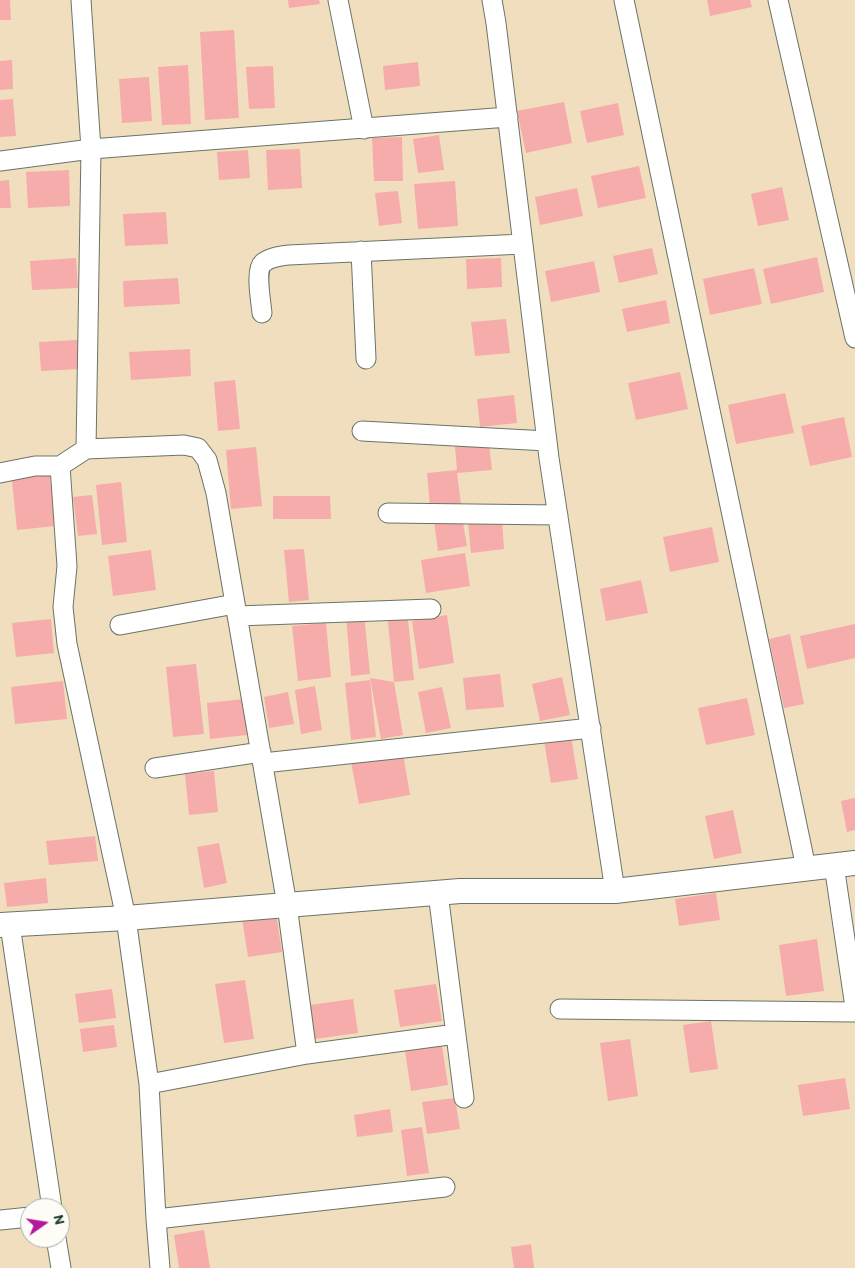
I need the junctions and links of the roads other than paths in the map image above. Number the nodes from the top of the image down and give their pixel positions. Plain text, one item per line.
1 (80, 0) edge
2 (338, 0) edge
3 (492, 0) edge
4 (624, 0) edge
5 (778, 0) edge
6 (508, 117) junction
7 (364, 129) junction
8 (91, 149) junction
9 (0, 161) edge
10 (523, 244) junction
11 (361, 252) junction
12 (262, 313) dead end
13 (853, 315) edge
14 (855, 338) edge
15 (366, 359) dead end
16 (362, 431) dead end
17 (548, 441) junction
18 (86, 449) junction
19 (60, 466) junction
20 (0, 473) edge
21 (388, 513) dead end
22 (558, 515) junction
23 (431, 609) dead end
24 (236, 610) junction
25 (120, 625) dead end
26 (591, 728) junction
27 (262, 757) junction
28 (155, 768) dead end
29 (845, 864) edge
30 (806, 868) junction
31 (615, 891) junction
32 (438, 892) junction
33 (287, 905) junction
34 (126, 918) junction
35 (3, 924) edge
36 (855, 1007) edge
37 (560, 1009) dead end
38 (855, 1012) edge
39 (456, 1034) junction
40 (307, 1054) junction
41 (149, 1084) junction
42 (464, 1098) dead end
43 (445, 1187) dead end
44 (50, 1198) edge
45 (20, 1218) edge
46 (156, 1219) junction
47 (0, 1220) edge
48 (58, 1248) edge
49 (61, 1268) edge
50 (160, 1268) edge

1 - 8 street
2 - 7 street
3 - 6 street
4 - 30 street
5 - 13 street
6 - 7 street
6 - 10 street
7 - 8 street
8 - 9 street
8 - 18 street
10 - 11 street
10 - 17 street
11 - 12 street
11 - 15 street
13 - 14 street
16 - 17 street
17 - 22 street
18 - 19 street
18 - 24 street
19 - 20 street
19 - 34 street
21 - 22 street
22 - 26 street
23 - 24 street
24 - 25 street
24 - 27 street
26 - 27 street
26 - 31 street
27 - 28 street
27 - 33 street
29 - 30 street
29 - 36 street
30 - 31 street
31 - 32 street
32 - 33 street
32 - 39 street
33 - 34 street
33 - 40 street
34 - 35 street
34 - 41 street
35 - 44 street
37 - 38 street
39 - 40 street
39 - 42 street
40 - 41 street
41 - 46 street
43 - 46 street
45 - 47 street
46 - 50 street
48 - 49 street

